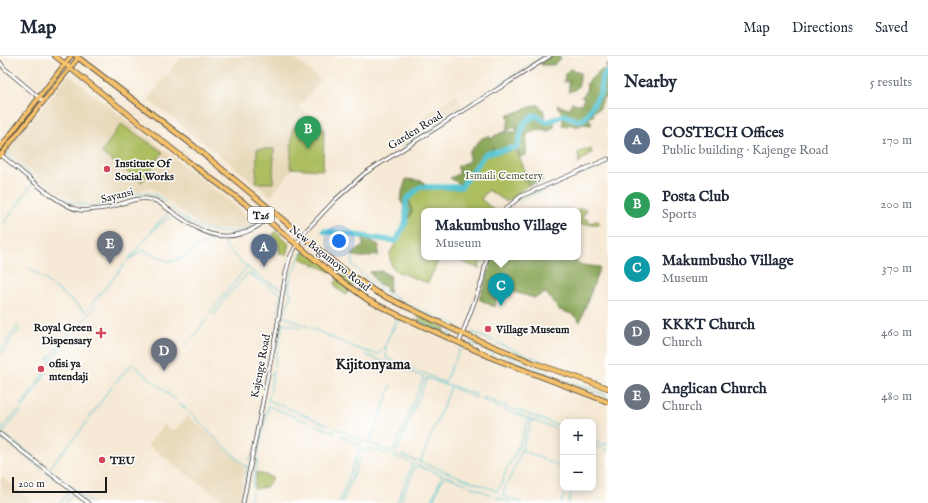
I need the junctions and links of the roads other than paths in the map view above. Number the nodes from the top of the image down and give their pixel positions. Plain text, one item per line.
1 (55, 56) edge
2 (71, 56) edge
3 (550, 56) edge
4 (77, 57) edge
5 (0, 62) edge
6 (65, 63) junction
7 (70, 67) junction
8 (38, 98) junction
9 (42, 101) junction
10 (0, 148) edge
11 (0, 155) edge
12 (608, 159) edge
13 (507, 208) edge
14 (266, 219) junction
15 (302, 235) junction
16 (297, 244) junction
17 (486, 260) edge
18 (463, 334) junction
19 (459, 343) junction
20 (608, 388) edge
21 (608, 402) edge
22 (0, 434) edge
23 (88, 503) edge
24 (243, 503) edge

1 - 6 highway, New Bagamoyo Road / T26
2 - 6 main road
3 - 15 street, Garden Road
4 - 7 main road
4 - 15 highway, New Bagamoyo Road / T26
5 - 8 street
6 - 7 highway, New Bagamoyo Road / T26
6 - 8 main road
7 - 9 main road
7 - 14 highway, New Bagamoyo Road / T26
8 - 9 street
8 - 10 main road
9 - 11 main road
11 - 14 street, Sayansi
12 - 13 street
14 - 16 highway, New Bagamoyo Road / T26
15 - 16 street, Kajenge Road
15 - 18 highway, New Bagamoyo Road / T26
16 - 19 highway, New Bagamoyo Road / T26
16 - 24 street, Kajenge Road
17 - 18 street
18 - 19 street
18 - 20 highway, New Bagamoyo Road / T26
19 - 21 highway, New Bagamoyo Road / T26
22 - 23 street

